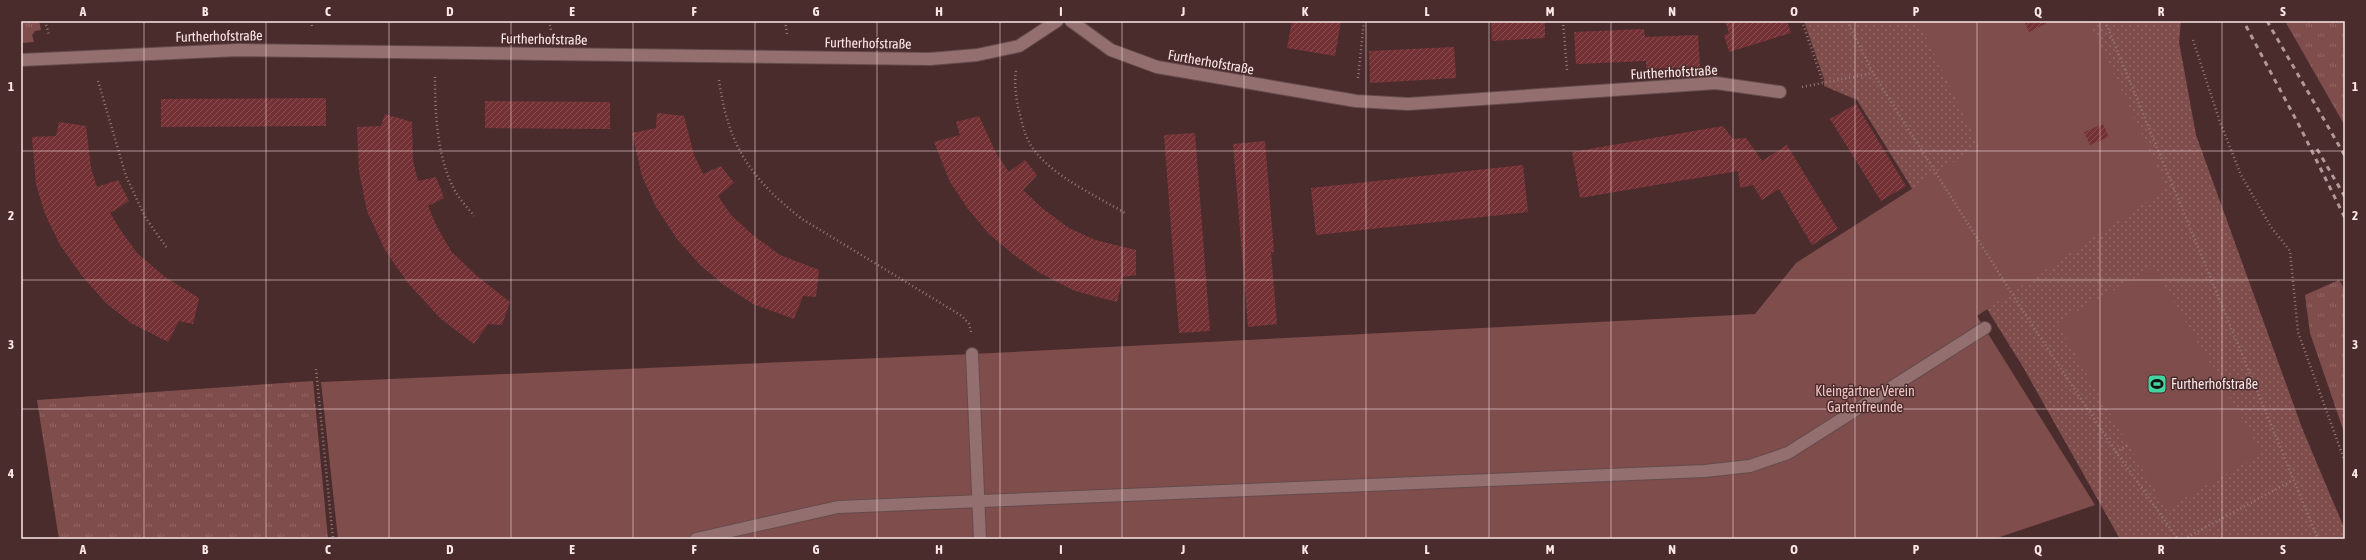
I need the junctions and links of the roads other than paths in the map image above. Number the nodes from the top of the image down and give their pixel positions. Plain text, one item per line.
1 (1057, 21) edge
2 (1071, 21) edge
3 (21, 60) edge
4 (1780, 92) road end
5 (1985, 328) dead end
6 (972, 354) road end
7 (980, 503) junction
8 (696, 539) edge
9 (980, 539) edge

1 - 3 street, Furtherhofstraße
2 - 4 street, Furtherhofstraße
5 - 7 street
6 - 7 street
7 - 8 street
7 - 9 street

